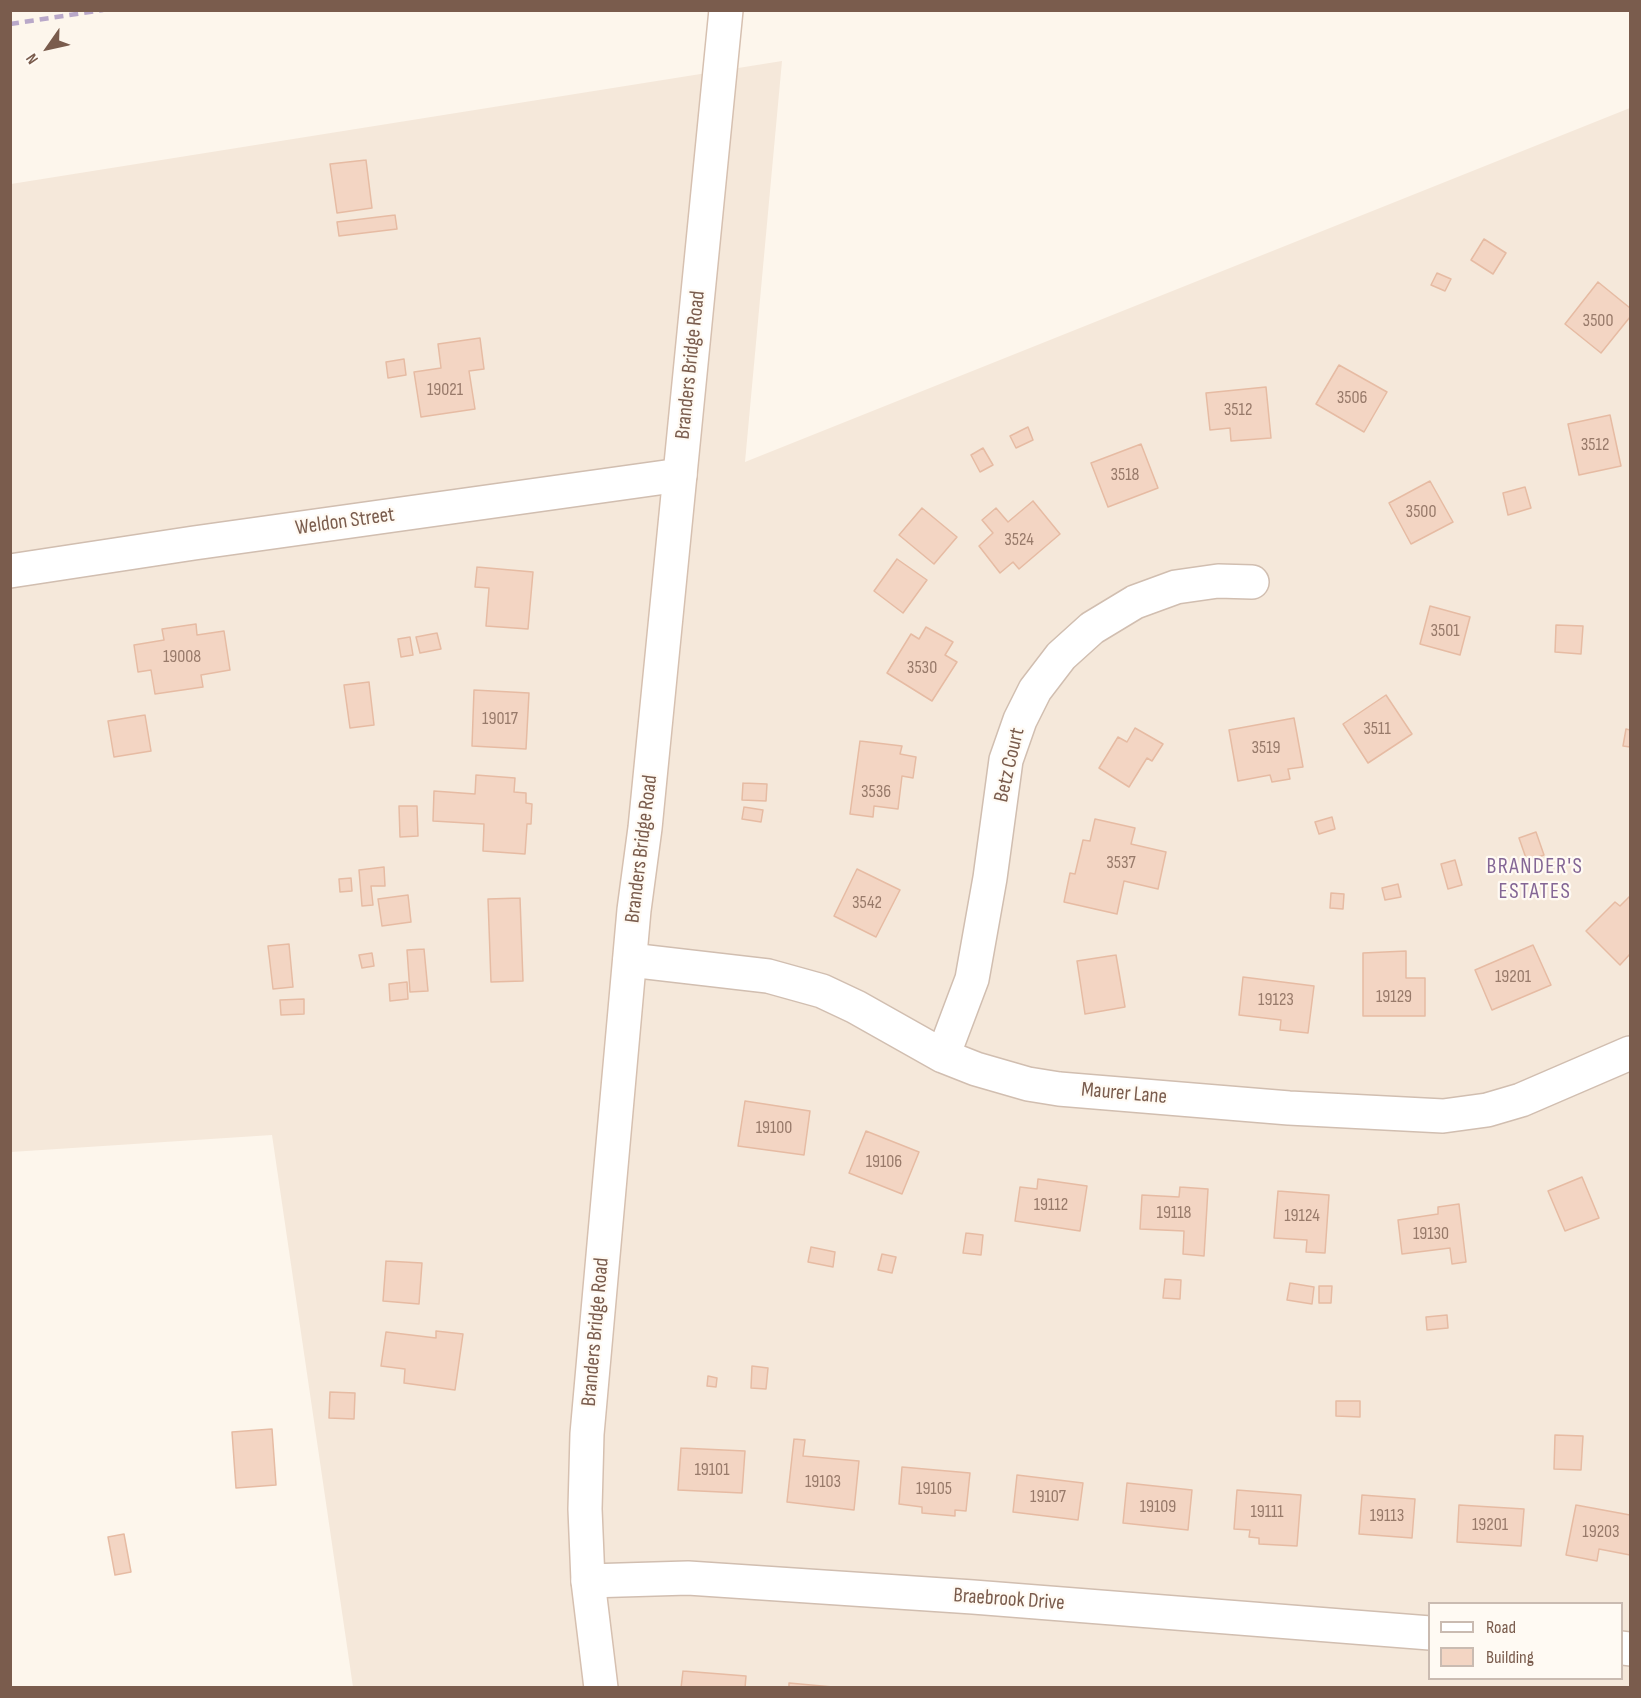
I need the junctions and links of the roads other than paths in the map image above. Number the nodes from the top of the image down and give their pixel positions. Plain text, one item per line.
1 (726, 10) edge
2 (680, 475) junction
3 (10, 571) edge
4 (1252, 582) dead end
5 (630, 960) junction
6 (1630, 1053) edge
7 (943, 1056) junction
8 (588, 1581) junction
9 (1428, 1633) edge
10 (601, 1688) edge

1 - 2 street, Branders Bridge Road
2 - 3 street, Weldon Street
2 - 5 street, Branders Bridge Road
4 - 7 street, Betz Court
5 - 7 street, Maurer Lane
5 - 8 street, Branders Bridge Road
6 - 7 street, Maurer Lane
8 - 9 street, Braebrook Drive
8 - 10 street, Branders Bridge Road

